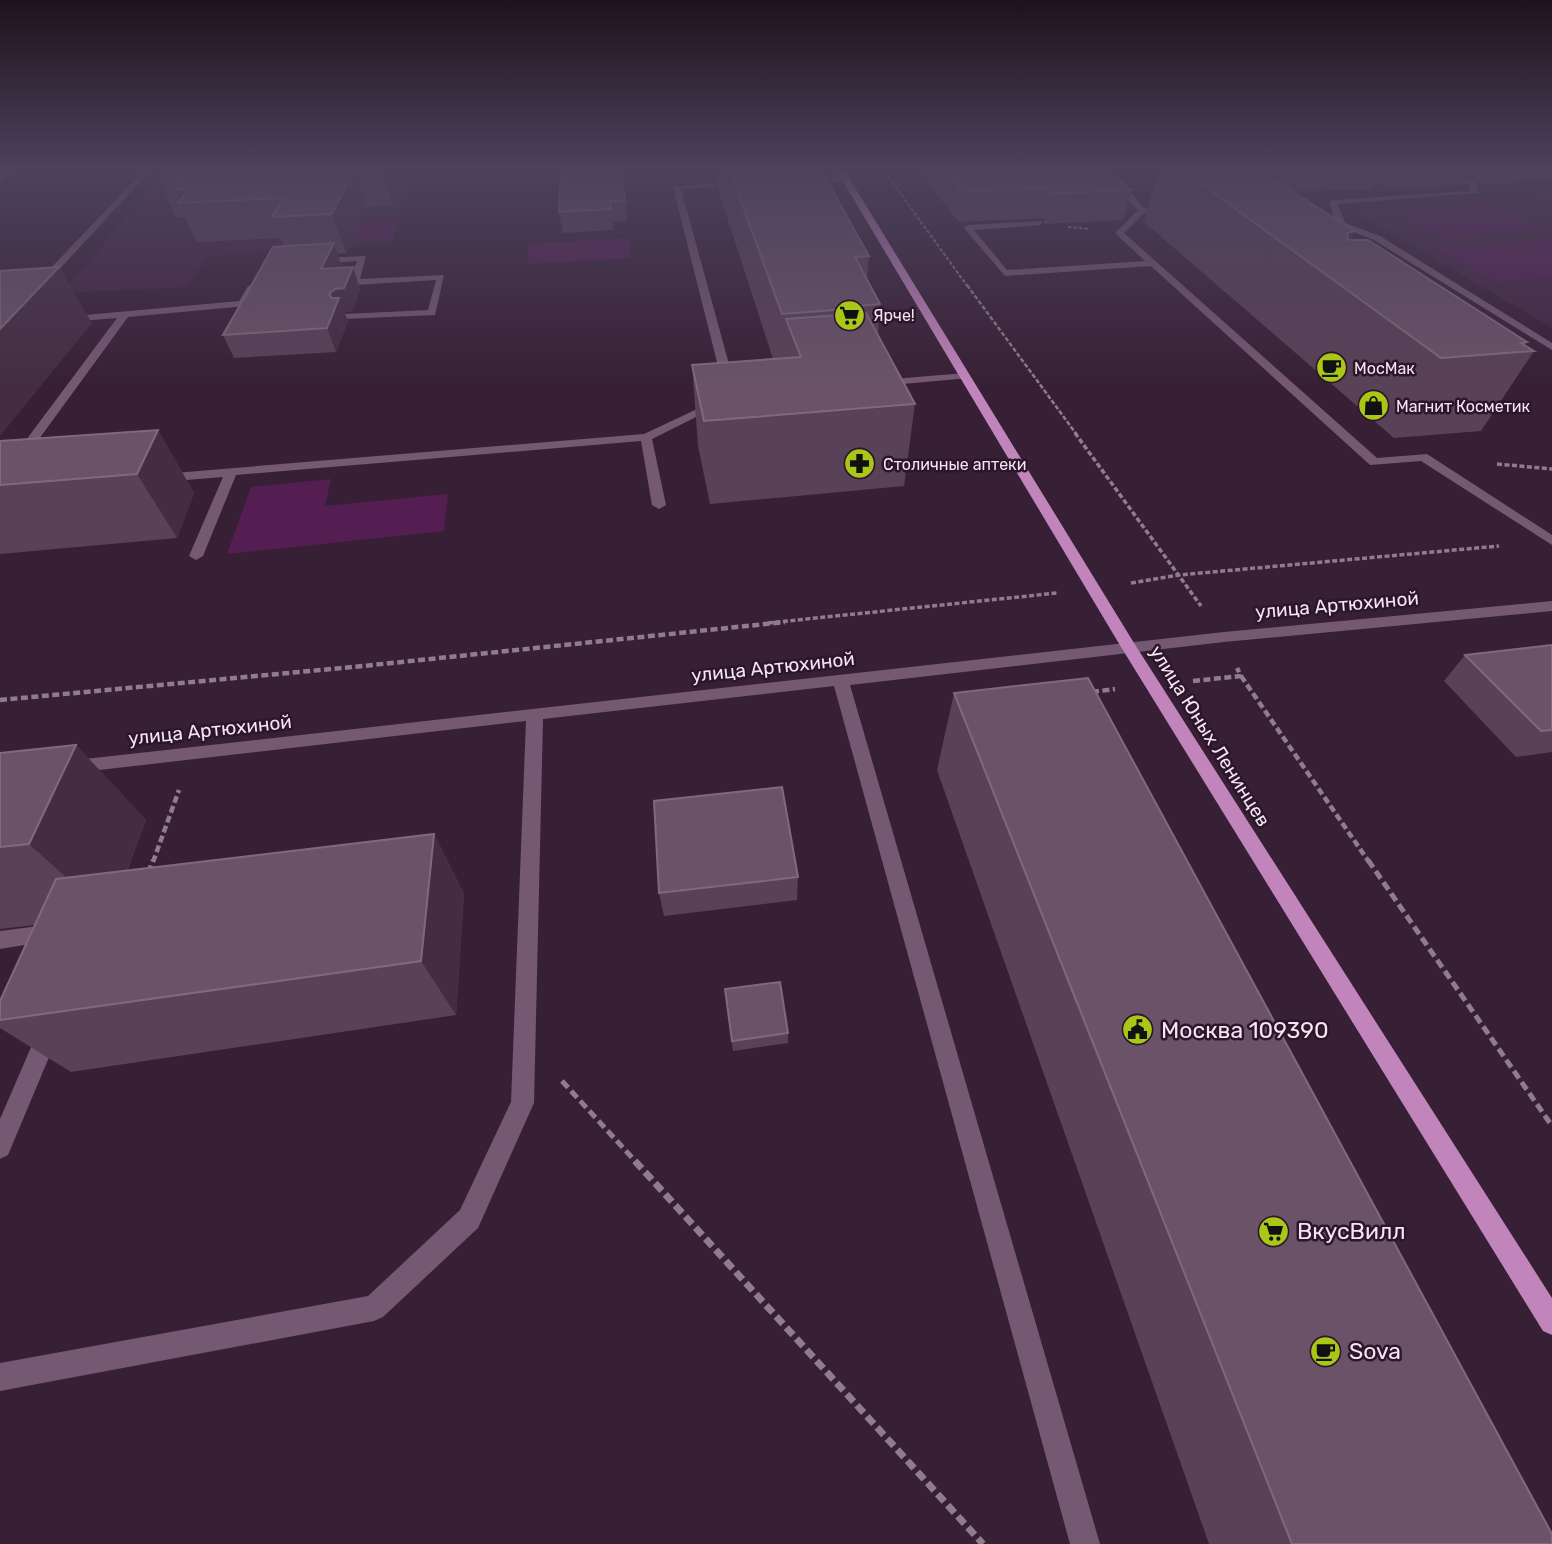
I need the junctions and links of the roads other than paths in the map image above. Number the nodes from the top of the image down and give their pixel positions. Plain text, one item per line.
1 (82, 240) edge
2 (691, 240) edge
3 (883, 240) edge
4 (978, 240) edge
5 (1127, 240) edge
6 (1380, 240) edge
7 (301, 262) edge
8 (1153, 263) junction
9 (258, 274) edge
10 (1475, 299) junction
11 (1450, 300) edge
12 (0, 302) edge
13 (125, 314) junction
14 (345, 317) dead end
15 (55, 320) dead end
16 (1552, 346) edge
17 (965, 376) junction
18 (863, 385) edge
19 (646, 437) junction
20 (231, 472) junction
21 (150, 479) edge
22 (0, 484) edge
23 (14, 490) edge
24 (0, 491) edge
25 (659, 505) dead end
26 (1552, 541) edge
27 (196, 556) dead end
28 (1552, 606) edge
29 (1129, 648) junction
30 (841, 681) junction
31 (535, 715) junction
32 (55, 768) edge
33 (80, 930) edge
34 (0, 940) edge
35 (60, 1006) edge
36 (0, 1147) edge
37 (1552, 1322) edge
38 (0, 1377) edge
39 (1085, 1544) edge

1 - 12 street
2 - 19 street
3 - 17 main road, улица Юных Ленинцев
4 - 8 street
5 - 8 street
6 - 10 street
7 - 14 street
8 - 26 street
9 - 13 street
10 - 11 street
10 - 16 street
13 - 15 street
13 - 22 street
17 - 18 street
17 - 29 main road, улица Юных Ленинцев
19 - 20 street
19 - 25 street
20 - 21 street
20 - 27 street
23 - 24 street
28 - 29 street, улица Артюхиной
29 - 30 street, улица Артюхиной
29 - 37 main road, улица Юных Ленинцев
30 - 31 street, улица Артюхиной
30 - 39 street
31 - 32 street, улица Артюхиной
31 - 38 street
33 - 34 street
35 - 36 street

